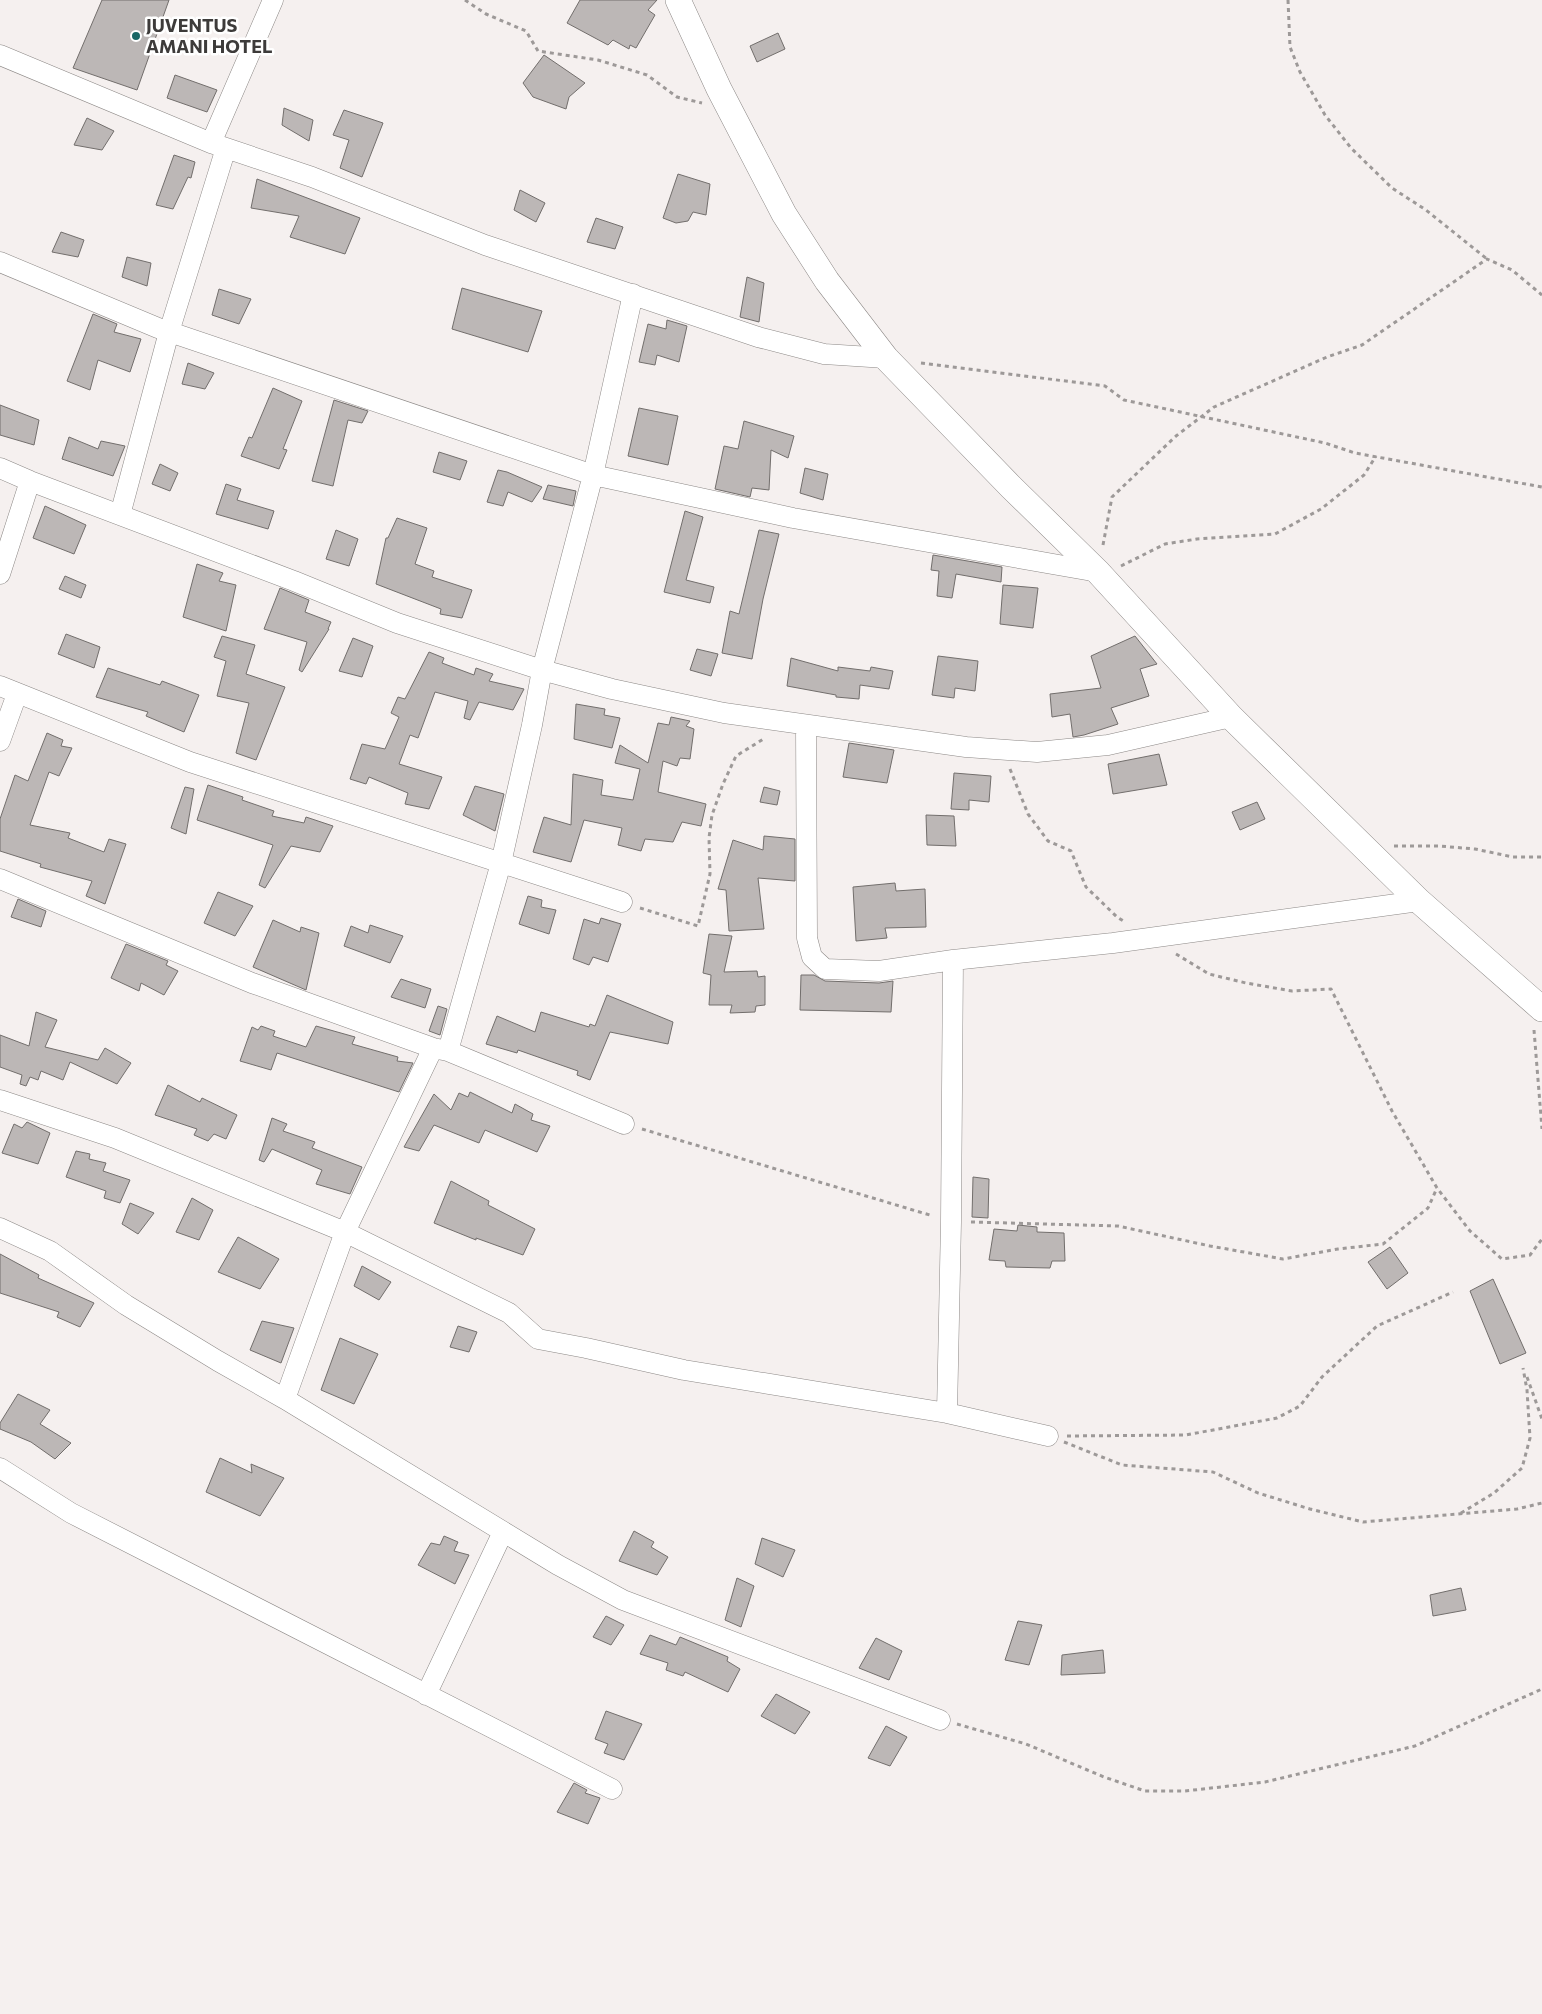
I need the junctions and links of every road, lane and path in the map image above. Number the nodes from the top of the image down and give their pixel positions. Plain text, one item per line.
1 (273, 0) edge
2 (465, 0) edge
3 (678, 0) edge
4 (1288, 0) edge
5 (0, 55) edge
6 (730, 110) junction
7 (218, 145) junction
8 (1487, 259) junction
9 (0, 262) edge
10 (633, 294) junction
11 (1542, 295) edge
12 (169, 332) junction
13 (886, 358) junction
14 (1200, 417) junction
15 (1376, 456) junction
16 (0, 468) edge
17 (593, 475) junction
18 (30, 482) junction
19 (1542, 487) edge
20 (120, 515) junction
21 (0, 574) edge
22 (1102, 577) junction
23 (542, 670) junction
24 (8, 690) edge
25 (1231, 716) junction
26 (806, 726) junction
27 (772, 735) dead end
28 (0, 741) edge
29 (1005, 750) junction
30 (1369, 852) junction
31 (1542, 857) edge
32 (501, 863) junction
33 (0, 879) edge
34 (1419, 901) junction
35 (622, 902) joint
36 (1146, 939) junction
37 (954, 960) junction
38 (1537, 1004) edge
39 (441, 1050) junction
40 (0, 1100) edge
41 (624, 1124) joint
42 (1542, 1129) edge
43 (1437, 1188) junction
44 (951, 1222) junction
45 (0, 1228) edge
46 (345, 1232) junction
47 (1542, 1240) edge
48 (1453, 1292) dead end
49 (285, 1399) junction
50 (947, 1413) junction
51 (1542, 1419) edge
52 (1048, 1436) junction
53 (0, 1468) edge
54 (1542, 1503) edge
55 (1460, 1513) junction
56 (503, 1532) junction
57 (1542, 1689) edge
58 (426, 1695) junction
59 (940, 1720) joint
60 (612, 1790) dead end

1 - 7 street
2 - 6 path
3 - 6 street
4 - 8 path
5 - 7 street
6 - 13 street
7 - 10 street
7 - 12 street
8 - 11 path
8 - 14 path
9 - 12 street
10 - 13 street
10 - 17 street
12 - 17 street
12 - 20 street
13 - 14 path
13 - 22 street
14 - 15 path
14 - 22 path
15 - 19 path
15 - 22 path
16 - 18 street
17 - 22 street
17 - 23 street
18 - 20 street
18 - 21 street
20 - 23 street
22 - 25 street
23 - 26 street
23 - 32 street
24 - 28 street
24 - 32 street
25 - 29 street
25 - 30 street
26 - 29 street
26 - 37 street
27 - 35 path
29 - 36 path
30 - 31 path
30 - 34 street
32 - 35 street
32 - 39 street
33 - 39 street
34 - 36 street
34 - 38 street
36 - 37 street
36 - 43 path
37 - 44 street
38 - 42 path
39 - 41 street
39 - 46 street
40 - 46 street
41 - 44 path
43 - 44 path
43 - 47 path
44 - 50 street
45 - 49 street
46 - 49 street
46 - 50 street
48 - 52 path
49 - 56 street
50 - 52 street
51 - 55 path
52 - 55 path
53 - 58 street
54 - 55 path
56 - 58 street
56 - 59 street
57 - 59 path
58 - 60 street

